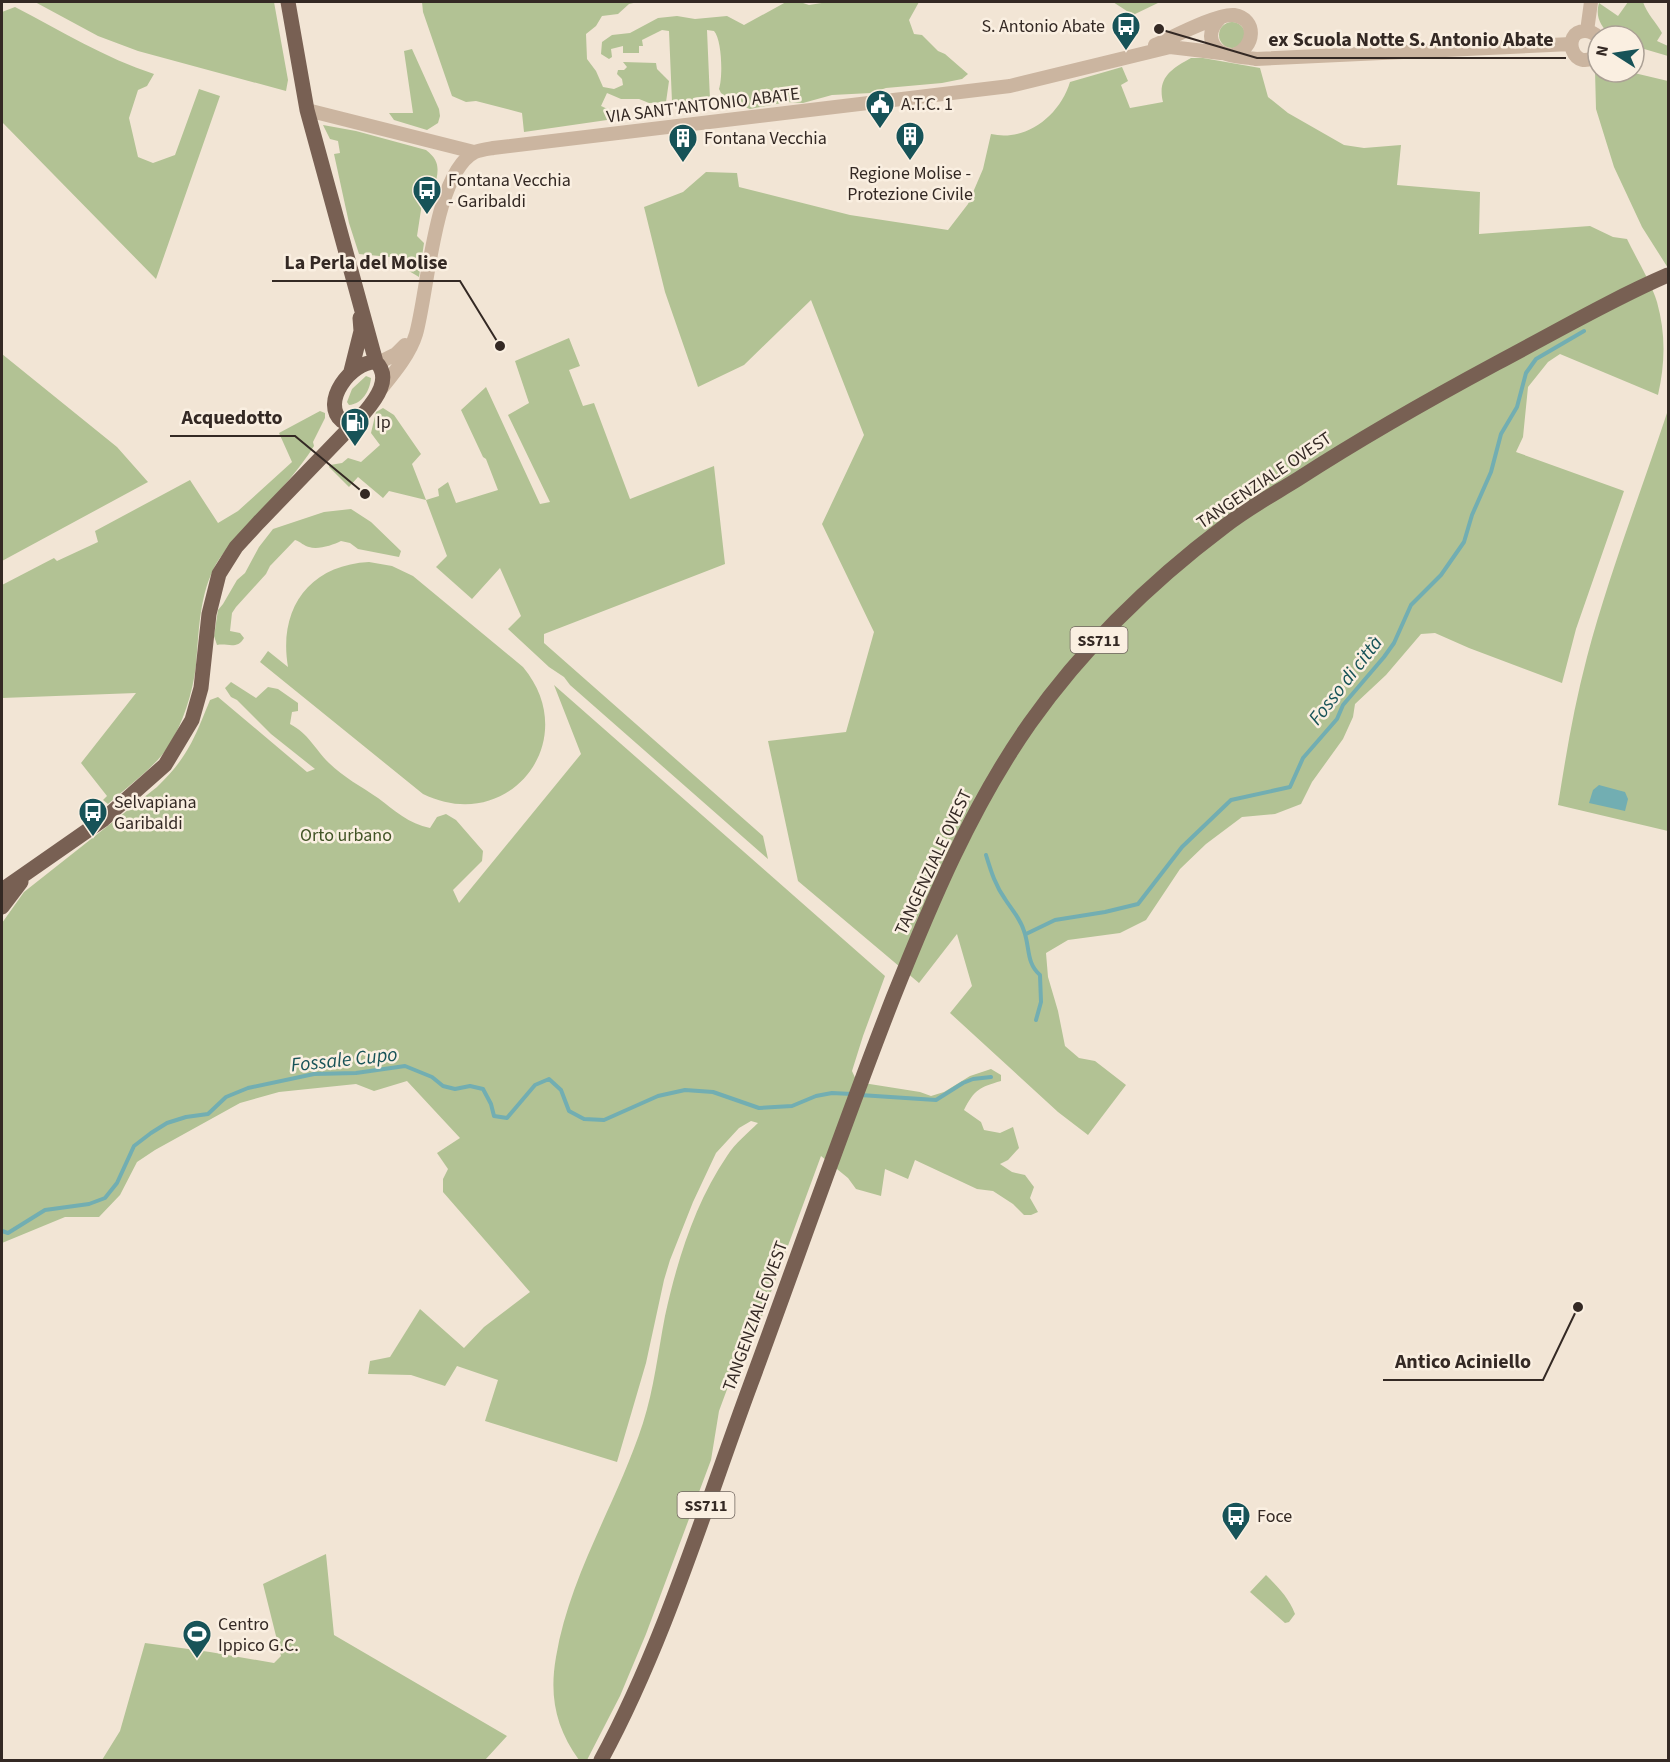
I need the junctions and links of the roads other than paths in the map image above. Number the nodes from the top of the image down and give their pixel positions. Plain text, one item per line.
1 (288, 2) edge
2 (1591, 2) edge
3 (1220, 18) junction
4 (1592, 24) edge
5 (1251, 32) junction
6 (1586, 33) edge
7 (1571, 44) junction
8 (1228, 54) junction
9 (1129, 58) junction
10 (1277, 58) junction
11 (1586, 61) edge
12 (307, 110) junction
13 (474, 152) junction
14 (1668, 275) edge
15 (358, 297) junction
16 (415, 335) junction
17 (377, 362) junction
18 (351, 371) junction
19 (381, 388) junction
20 (337, 417) junction
21 (357, 419) junction
22 (315, 464) junction
23 (32, 868) junction
24 (2, 890) edge
25 (2, 907) edge
26 (601, 1761) edge

1 - 12 main road
2 - 4 street
3 - 5 street
3 - 8 street
3 - 9 street, VIA SANT'ANTONIO ABATE
5 - 8 street
5 - 10 street
6 - 7 street
7 - 10 street, VIA SANT'ANTONIO ABATE
7 - 11 street
8 - 9 street, VIA SANT'ANTONIO ABATE
8 - 10 street, VIA SANT'ANTONIO ABATE
9 - 13 street, VIA SANT'ANTONIO ABATE
12 - 13 street
12 - 15 main road
13 - 16 street
14 - 26 main road, TANGENZIALE OVEST / SS711
15 - 17 main road
15 - 18 main road
16 - 17 street
16 - 19 street
17 - 18 main road
17 - 19 main road
18 - 20 main road
19 - 21 main road
20 - 21 main road
20 - 22 main road
21 - 22 main road
22 - 23 main road
23 - 24 main road
23 - 25 main road

